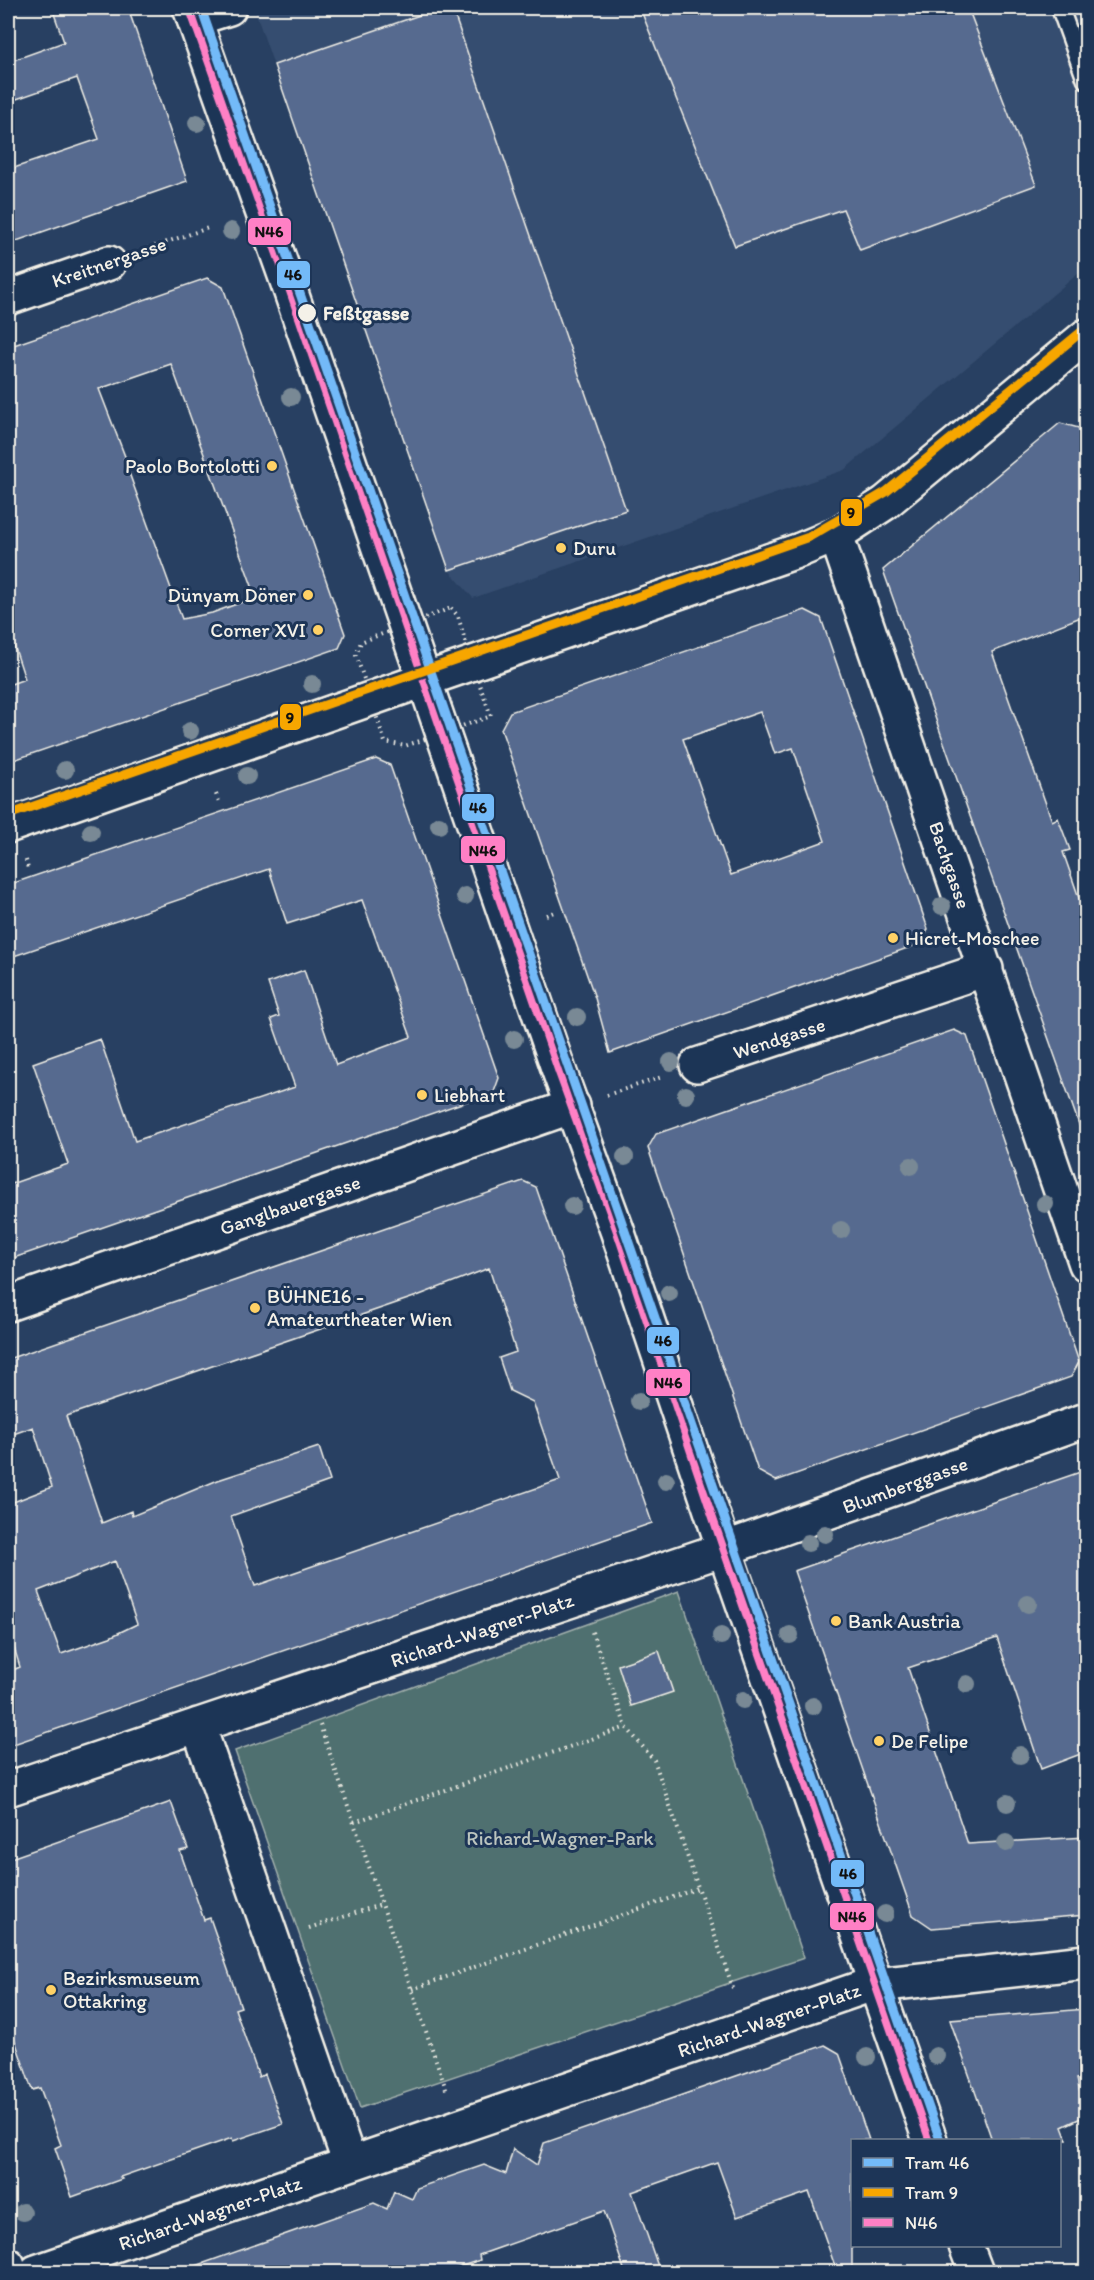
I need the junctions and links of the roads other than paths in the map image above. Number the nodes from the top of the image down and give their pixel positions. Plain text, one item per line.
1 (229, 8) edge
2 (1060, 8) edge
3 (192, 13) edge
4 (1086, 81) edge
5 (109, 262) road end
6 (8, 298) edge
7 (1084, 344) edge
8 (836, 535) junction
9 (424, 680) junction
10 (8, 826) edge
11 (986, 969) junction
12 (697, 1065) road end
13 (573, 1106) junction
14 (1086, 1264) edge
15 (8, 1304) edge
16 (1086, 1420) edge
17 (724, 1549) junction
18 (198, 1725) junction
19 (8, 1789) edge
20 (1086, 1962) edge
21 (875, 1984) junction
22 (930, 2139) edge
23 (350, 2164) junction
24 (966, 2247) edge
25 (8, 2265) edge
26 (10, 2272) edge
27 (36, 2272) edge
28 (975, 2272) edge

1 - 3 street
2 - 4 lane
3 - 9 street
5 - 6 street, Kreitnergasse
7 - 8 street
8 - 9 street
8 - 11 street, Bachgasse
9 - 10 street
9 - 13 street
11 - 12 street, Wendgasse
11 - 14 street, Bachgasse
13 - 15 street, Ganglbauergasse
13 - 17 street
16 - 17 street, Blumberggasse
17 - 18 street, Richard-Wagner-Platz
17 - 21 street, Richard-Wagner-Platz
18 - 19 street, Richard-Wagner-Platz
18 - 23 street
20 - 21 street
21 - 22 street
21 - 23 street, Richard-Wagner-Platz
23 - 27 street, Richard-Wagner-Platz
24 - 28 street
25 - 26 street

